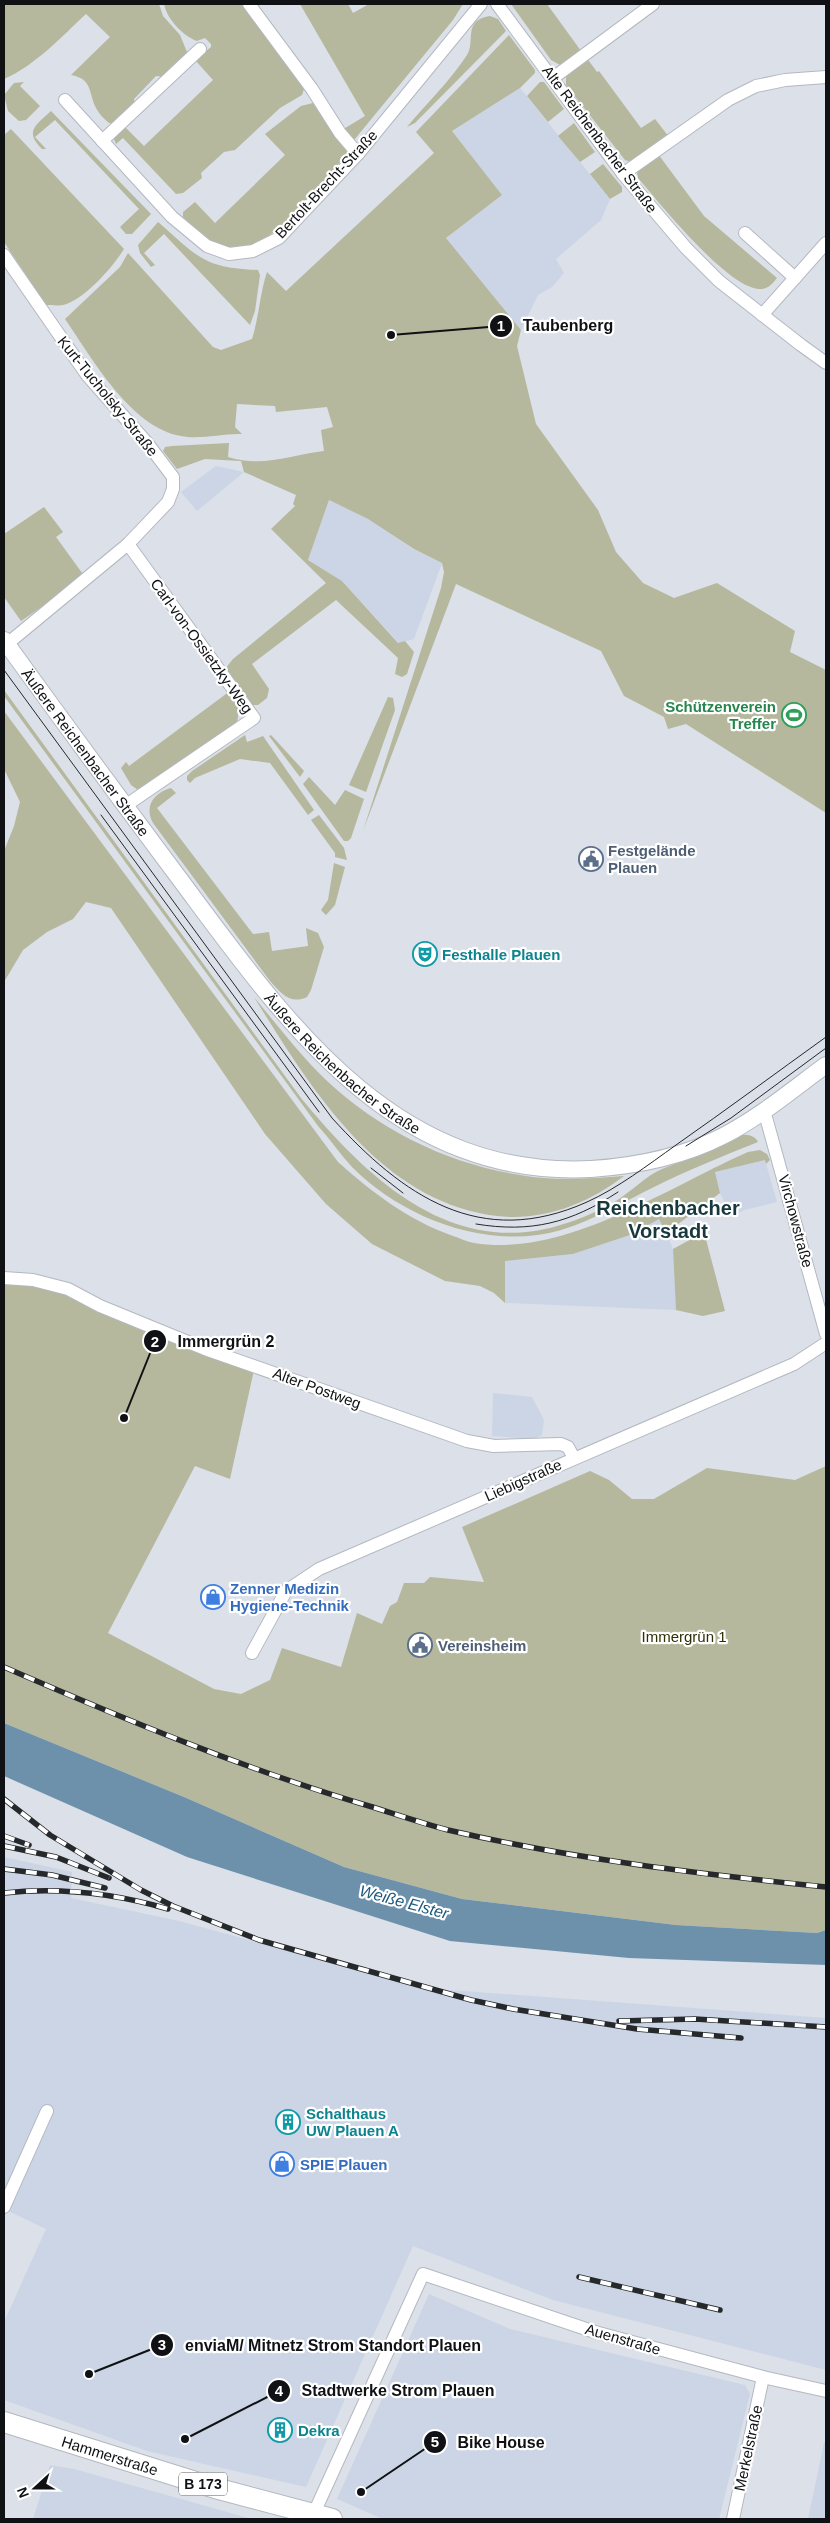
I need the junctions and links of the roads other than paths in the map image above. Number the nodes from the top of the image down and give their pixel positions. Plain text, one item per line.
1 (249, 4) edge
2 (481, 4) edge
3 (497, 4) edge
4 (653, 4) edge
5 (200, 49) dead end
6 (826, 77) edge
7 (553, 78) junction
8 (65, 100) dead end
9 (102, 141) junction
10 (358, 154) junction
11 (623, 174) junction
12 (745, 233) dead end
13 (826, 243) edge
14 (4, 255) edge
15 (795, 278) junction
16 (762, 315) junction
17 (826, 363) edge
18 (128, 544) junction
19 (5, 642) edge
20 (125, 806) junction
21 (826, 1065) edge
22 (764, 1110) junction
23 (4, 1278) edge
24 (826, 1334) edge
25 (826, 1343) edge
26 (574, 1458) junction
27 (252, 1653) dead end
28 (47, 2111) dead end
29 (4, 2207) edge
30 (763, 2378) junction
31 (826, 2391) edge
32 (4, 2422) edge
33 (323, 2516) edge
34 (733, 2519) edge

1 - 10 street
2 - 10 street, Bertolt-Brecht-Straße
3 - 7 street, Alte Reichenbacher Straße
4 - 7 street
5 - 9 street
6 - 11 street
7 - 11 street, Alte Reichenbacher Straße
8 - 9 street, Bertolt-Brecht-Straße
9 - 10 street, Bertolt-Brecht-Straße
11 - 16 street, Alte Reichenbacher Straße
12 - 15 street
13 - 15 street
14 - 18 street, Kurt-Tucholsky-Straße
15 - 16 street
16 - 17 street, Alte Reichenbacher Straße
18 - 19 street
18 - 20 street, Carl-von-Ossietzky-Weg
19 - 20 street, Äußere Reichenbacher Straße
20 - 22 street, Äußere Reichenbacher Straße
21 - 22 street, Äußere Reichenbacher Straße
22 - 24 street, Virchowstraße
23 - 26 street, Alter Postweg
25 - 26 street, Liebigstraße
26 - 27 street, Liebigstraße
28 - 29 street
30 - 31 street, Auenstraße
30 - 33 street, Auenstraße
30 - 34 street, Merkelstraße
32 - 33 main road, Hammerstraße / B 173

